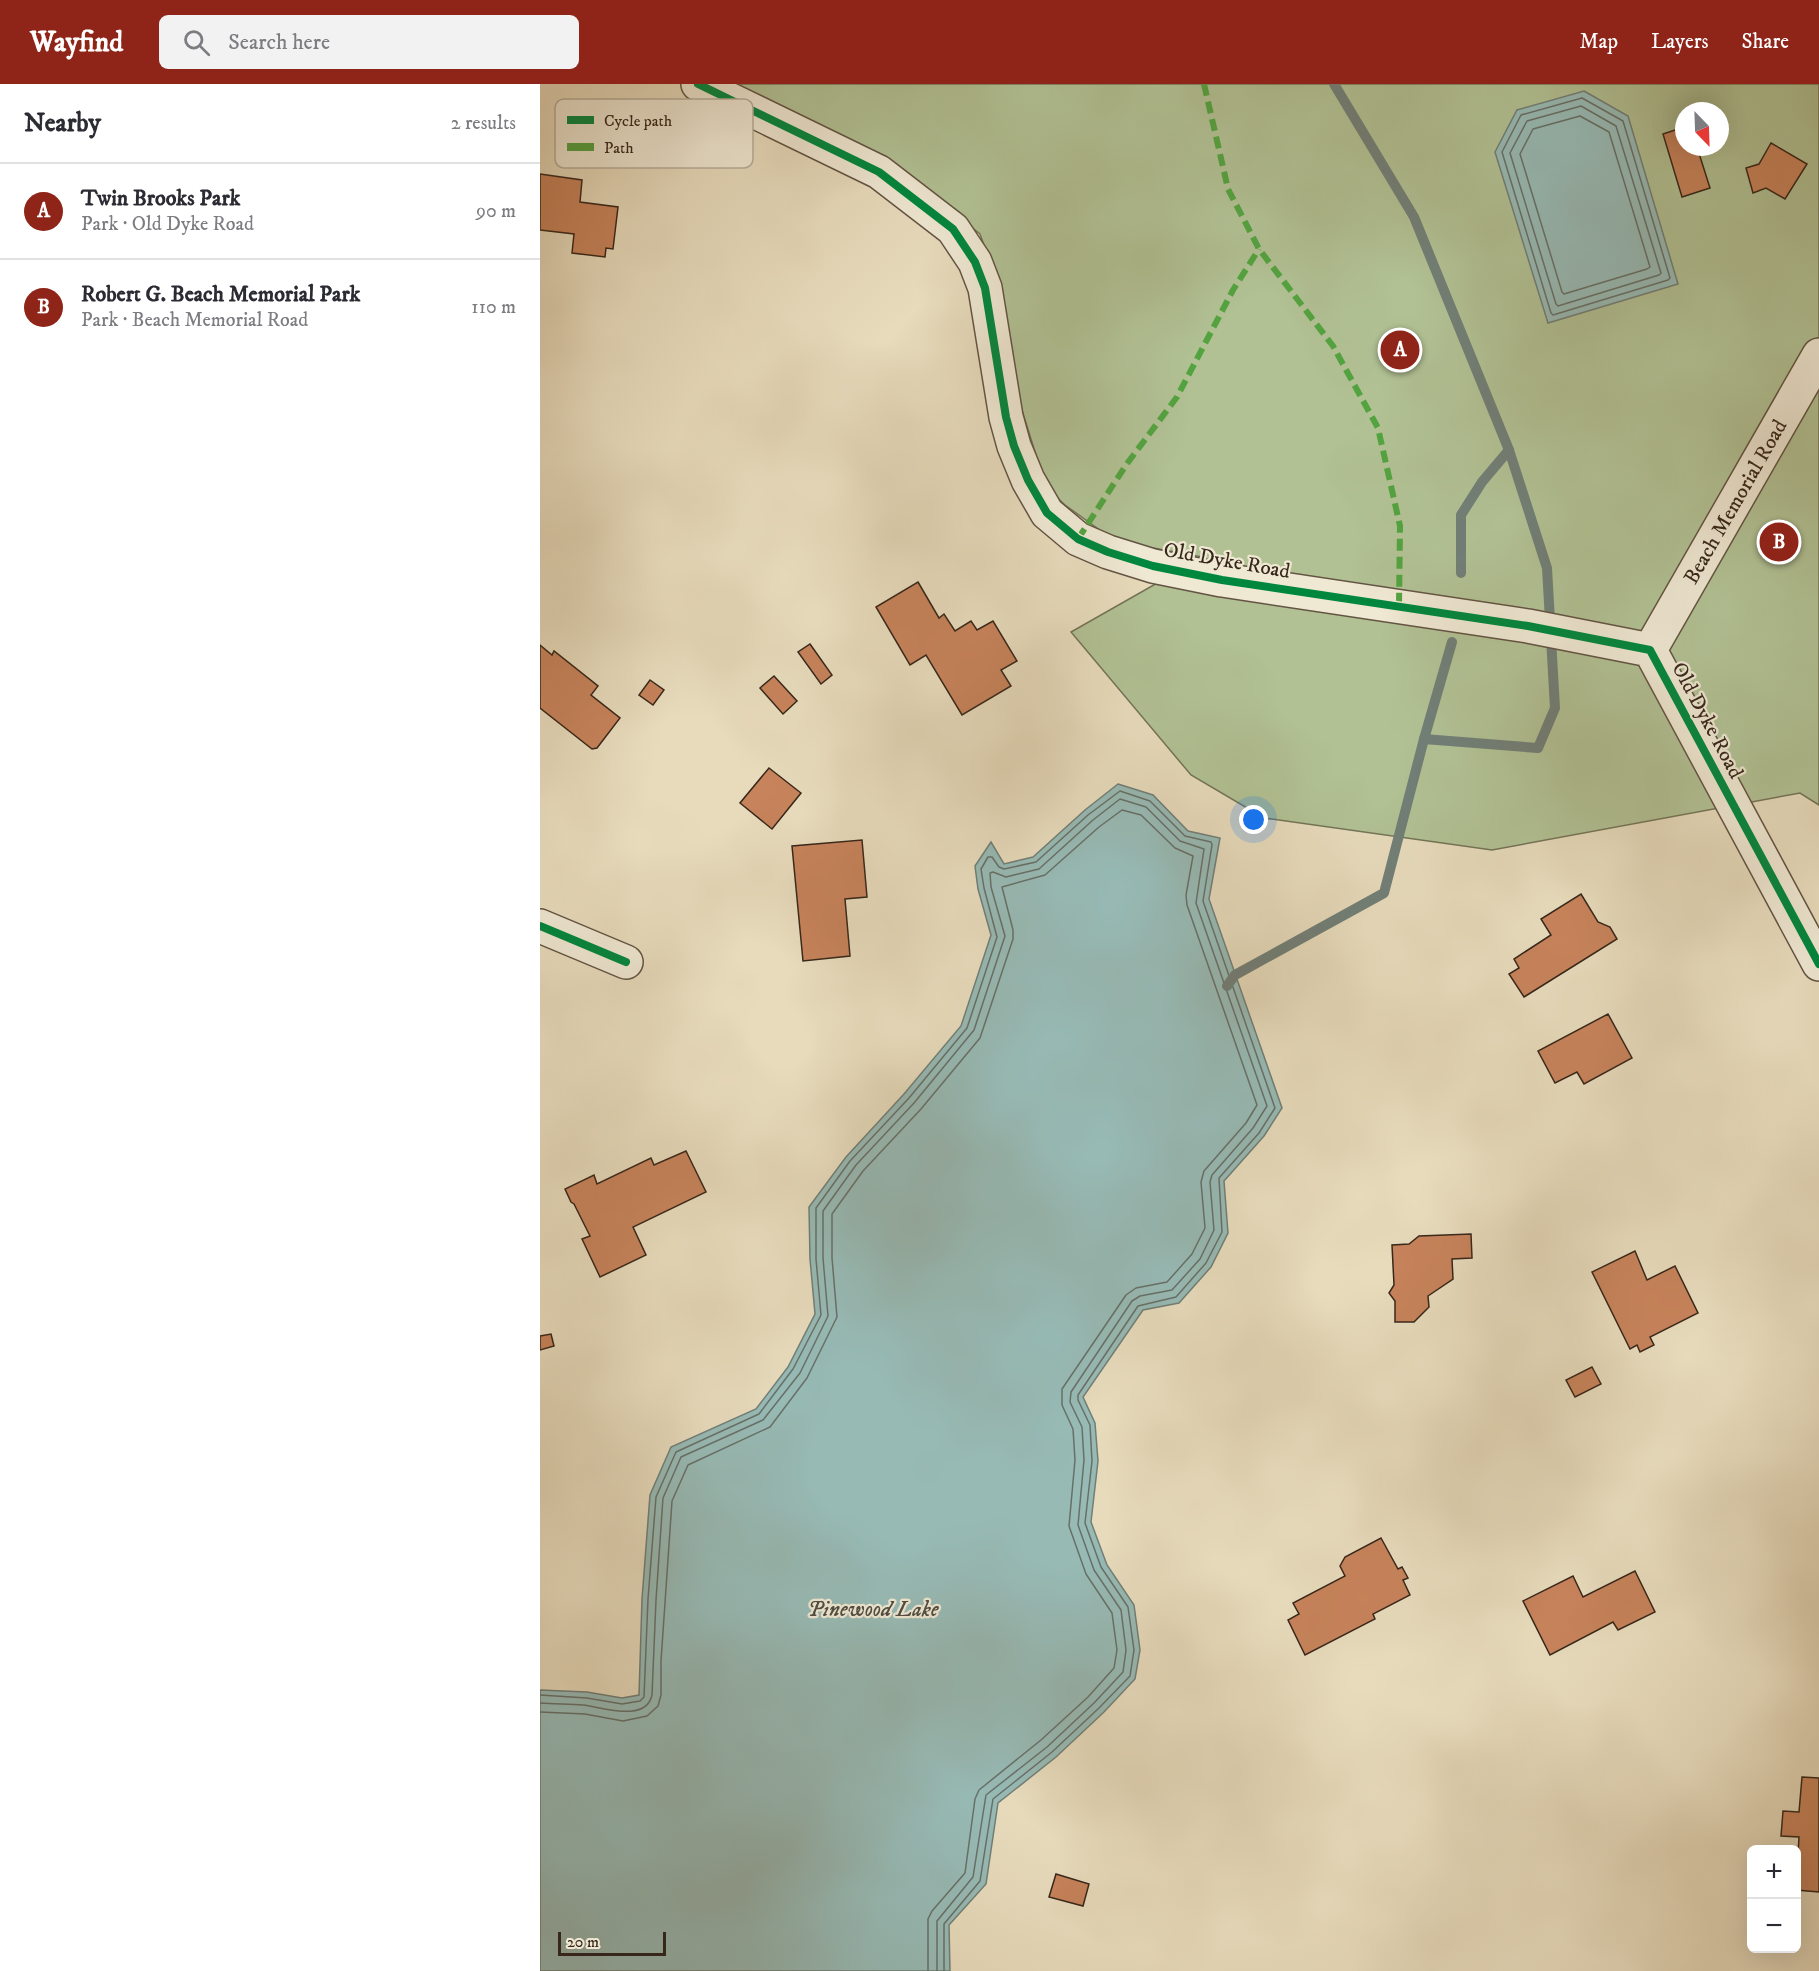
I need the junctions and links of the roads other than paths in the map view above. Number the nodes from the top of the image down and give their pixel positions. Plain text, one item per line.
1 (698, 84) edge
2 (729, 99) edge
3 (753, 111) edge
4 (1819, 354) edge
5 (1650, 650) junction
6 (540, 926) edge
7 (626, 962) dead end
8 (1819, 964) edge

1 - 2 street, Old Dyke Road
3 - 5 street, Old Dyke Road
4 - 5 street, Beach Memorial Road
5 - 8 street, Old Dyke Road
6 - 7 street

